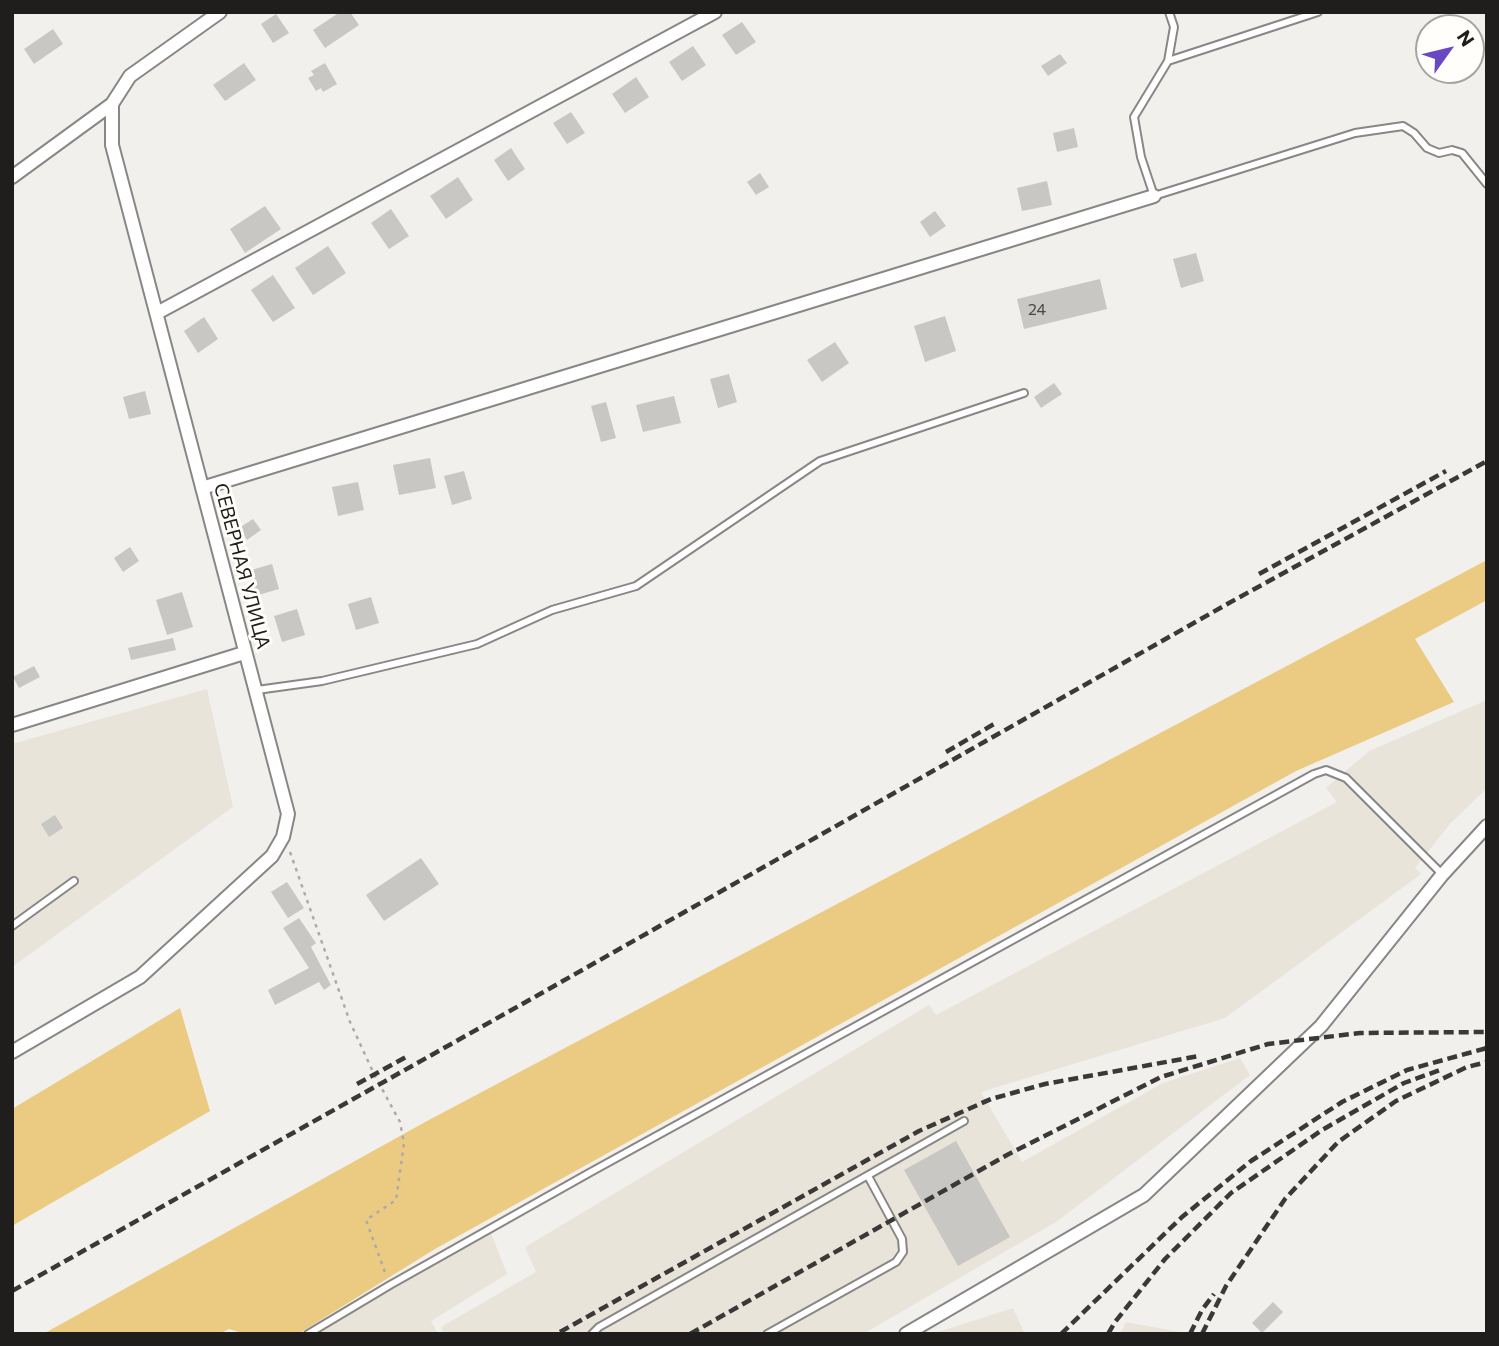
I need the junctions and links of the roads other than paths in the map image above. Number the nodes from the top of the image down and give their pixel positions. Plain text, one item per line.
1 (220, 12) edge
2 (715, 12) edge
3 (1169, 12) edge
4 (1318, 12) edge
5 (1168, 61) junction
6 (112, 104) junction
7 (12, 177) edge
8 (1487, 184) edge
9 (1154, 196) junction
10 (157, 313) junction
11 (1024, 393) dead end
12 (202, 488) junction
13 (244, 653) junction
14 (257, 690) junction
15 (12, 726) edge
16 (1487, 826) edge
17 (1442, 875) junction
18 (74, 881) dead end
19 (12, 926) edge
20 (12, 1052) edge
21 (964, 1121) dead end
22 (868, 1176) junction
23 (308, 1334) edge
24 (592, 1334) edge
25 (767, 1334) edge
26 (906, 1334) edge

1 - 6 street
2 - 10 street
3 - 5 lane
4 - 5 lane
5 - 9 lane
6 - 7 street
6 - 10 street, СЕВЕРНАЯ УЛИЦА
8 - 9 lane
9 - 12 street
10 - 12 street, СЕВЕРНАЯ УЛИЦА
11 - 14 lane
12 - 13 street, СЕВЕРНАЯ УЛИЦА
13 - 14 street, СЕВЕРНАЯ УЛИЦА
13 - 15 street
14 - 20 street, СЕВЕРНАЯ УЛИЦА
16 - 17 street
17 - 23 lane
17 - 26 street
18 - 19 lane
21 - 22 lane
22 - 24 lane
22 - 25 lane

